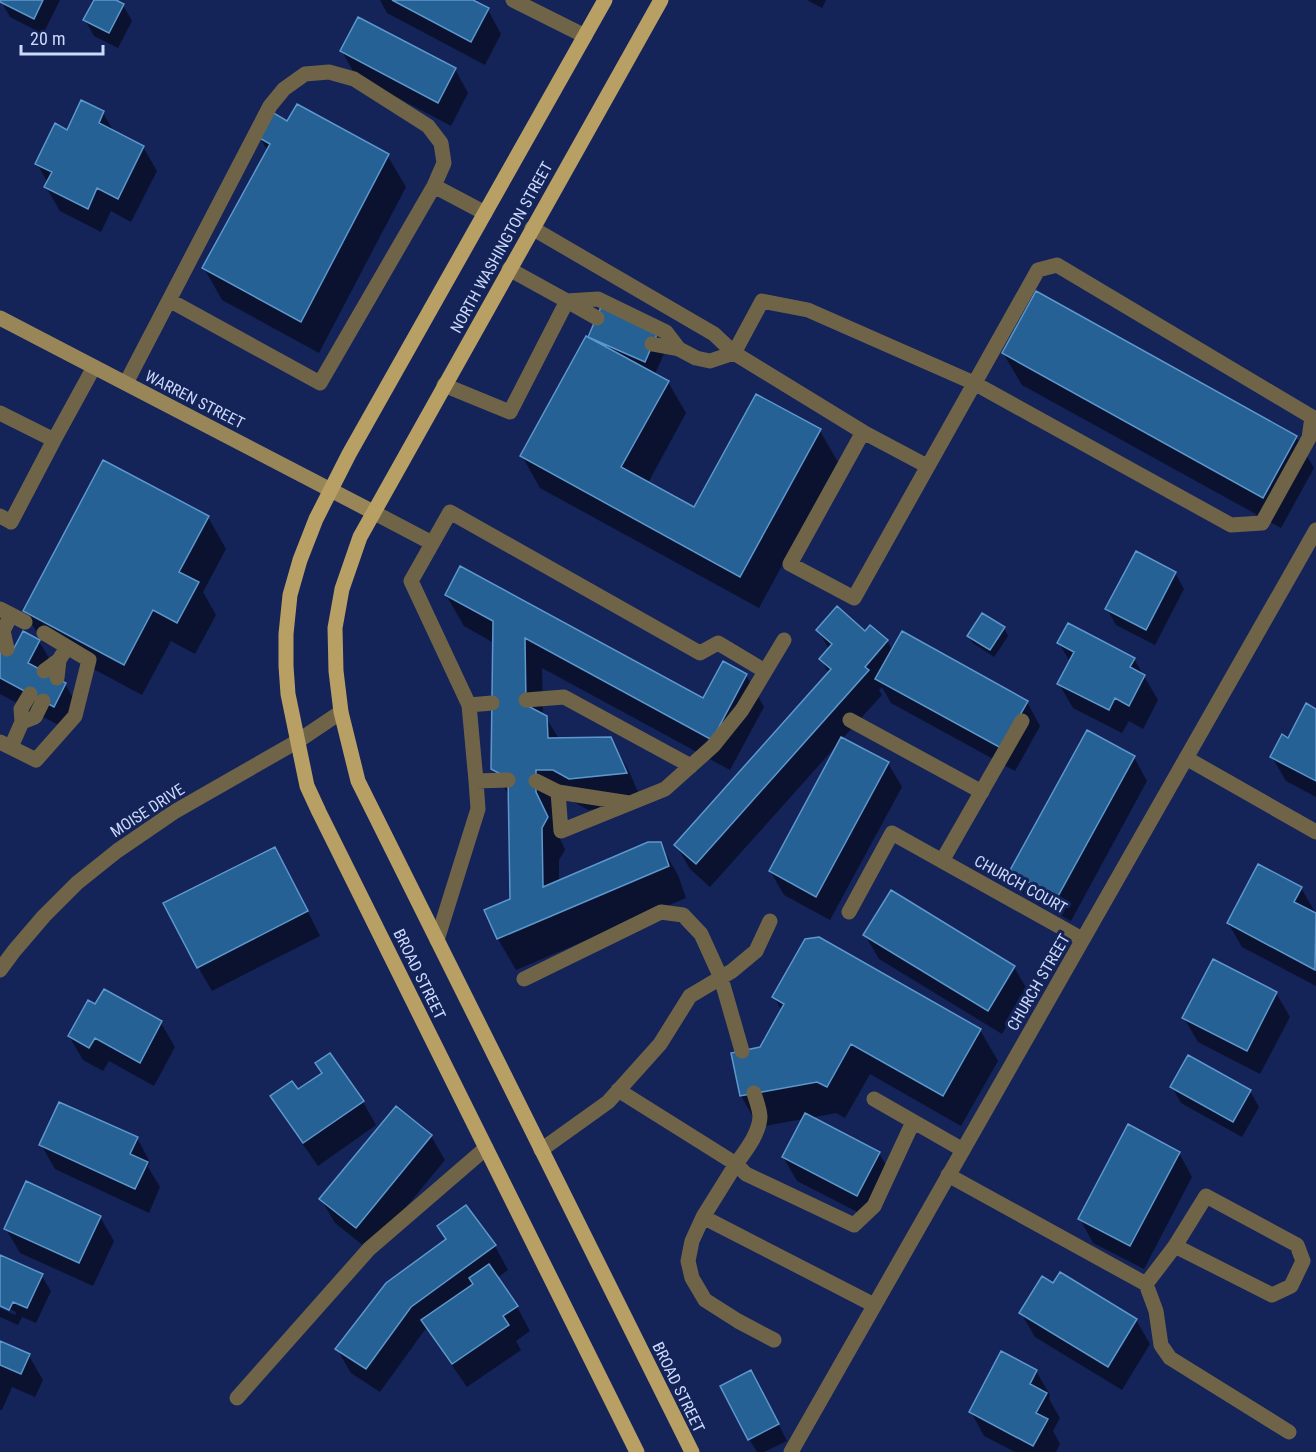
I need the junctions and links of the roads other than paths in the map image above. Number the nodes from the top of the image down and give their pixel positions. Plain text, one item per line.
1 (513, 0) edge
2 (605, 0) edge
3 (661, 0) edge
4 (585, 36) junction
5 (434, 186) junction
6 (485, 213) junction
7 (532, 228) junction
8 (509, 269) junction
9 (169, 300) junction
10 (567, 301) junction
11 (0, 318) edge
12 (597, 318) dead end
13 (652, 344) dead end
14 (679, 349) junction
15 (734, 353) junction
16 (94, 367) junction
17 (974, 383) junction
18 (126, 384) junction
19 (444, 385) junction
20 (0, 413) edge
21 (863, 432) junction
22 (54, 440) junction
23 (927, 466) junction
24 (331, 489) junction
25 (373, 512) junction
26 (0, 516) edge
27 (1316, 530) edge
28 (432, 543) junction
29 (6, 612) edge
30 (25, 622) dead end
31 (2, 632) edge
32 (44, 633) dead end
33 (784, 639) dead end
34 (67, 647) junction
35 (7, 650) dead end
36 (765, 671) junction
37 (50, 674) dead end
38 (37, 698) dead end
39 (526, 700) dead end
40 (492, 703) dead end
41 (469, 705) junction
42 (341, 712) junction
43 (850, 720) dead end
44 (1022, 721) dead end
45 (298, 741) junction
46 (5, 745) edge
47 (1186, 758) junction
48 (691, 766) junction
49 (508, 780) dead end
50 (476, 781) junction
51 (536, 781) dead end
52 (558, 792) junction
53 (982, 792) junction
54 (632, 803) junction
55 (1316, 832) edge
56 (942, 861) junction
57 (849, 912) dead end
58 (770, 921) dead end
59 (1082, 939) junction
60 (437, 940) junction
61 (0, 970) edge
62 (721, 978) junction
63 (524, 979) dead end
64 (742, 1051) dead end
65 (618, 1090) junction
66 (754, 1093) dead end
67 (874, 1099) dead end
68 (913, 1122) junction
69 (486, 1148) junction
70 (542, 1150) junction
71 (963, 1150) junction
72 (736, 1164) junction
73 (948, 1175) junction
74 (704, 1217) junction
75 (1175, 1246) junction
76 (1146, 1284) junction
77 (874, 1305) junction
78 (774, 1340) dead end
79 (237, 1398) dead end
80 (1289, 1432) dead end
81 (638, 1452) edge
82 (692, 1452) edge
83 (791, 1452) edge

1 - 4 street
2 - 4 main road, NORTH WASHINGTON STREET
3 - 7 main road, NORTH WASHINGTON STREET
4 - 6 main road, NORTH WASHINGTON STREET
5 - 6 street
5 - 9 street
5 - 9 street
6 - 24 main road, NORTH WASHINGTON STREET
7 - 8 main road, NORTH WASHINGTON STREET
7 - 15 street
8 - 10 street
8 - 19 main road, NORTH WASHINGTON STREET
9 - 18 street
10 - 12 street
10 - 14 street
10 - 19 street
11 - 16 street, WARREN STREET
13 - 14 street
14 - 15 street
15 - 17 street
15 - 21 street
16 - 18 street, WARREN STREET
16 - 22 street
17 - 17 street
17 - 23 street
18 - 24 street, WARREN STREET
19 - 25 main road, NORTH WASHINGTON STREET
20 - 22 street
21 - 23 street
21 - 23 street
22 - 26 street
24 - 25 street, WARREN STREET
24 - 45 main road, BROAD STREET
25 - 28 street
25 - 42 main road, BROAD STREET
27 - 47 street, CHURCH STREET
28 - 36 street
28 - 41 street
29 - 30 street
29 - 31 street
31 - 35 street
32 - 34 street
33 - 36 street
34 - 37 street
34 - 46 street
36 - 48 street
38 - 46 street
39 - 48 street
40 - 41 street
41 - 50 street
42 - 45 street, MOISE DRIVE
42 - 60 main road, BROAD STREET
43 - 53 street
44 - 53 street
45 - 61 street, MOISE DRIVE
45 - 69 main road, BROAD STREET
47 - 55 street
47 - 59 street, CHURCH STREET
48 - 54 street
49 - 50 street
50 - 60 street
51 - 52 street
52 - 54 street
52 - 54 street
53 - 56 street
56 - 57 street, CHURCH COURT
56 - 59 street, CHURCH COURT
58 - 62 street
59 - 71 street, CHURCH STREET
60 - 70 main road, BROAD STREET
62 - 63 street
62 - 64 street
62 - 65 street
65 - 70 street
65 - 72 street
66 - 72 street
67 - 68 street
68 - 71 street
68 - 72 street
69 - 79 street
69 - 81 main road, BROAD STREET
70 - 82 main road, BROAD STREET
71 - 73 street, CHURCH STREET
72 - 74 street
73 - 76 street
73 - 77 street, CHURCH STREET
74 - 77 street
74 - 78 street
75 - 75 street
75 - 76 street
76 - 80 street
77 - 83 street, CHURCH STREET

